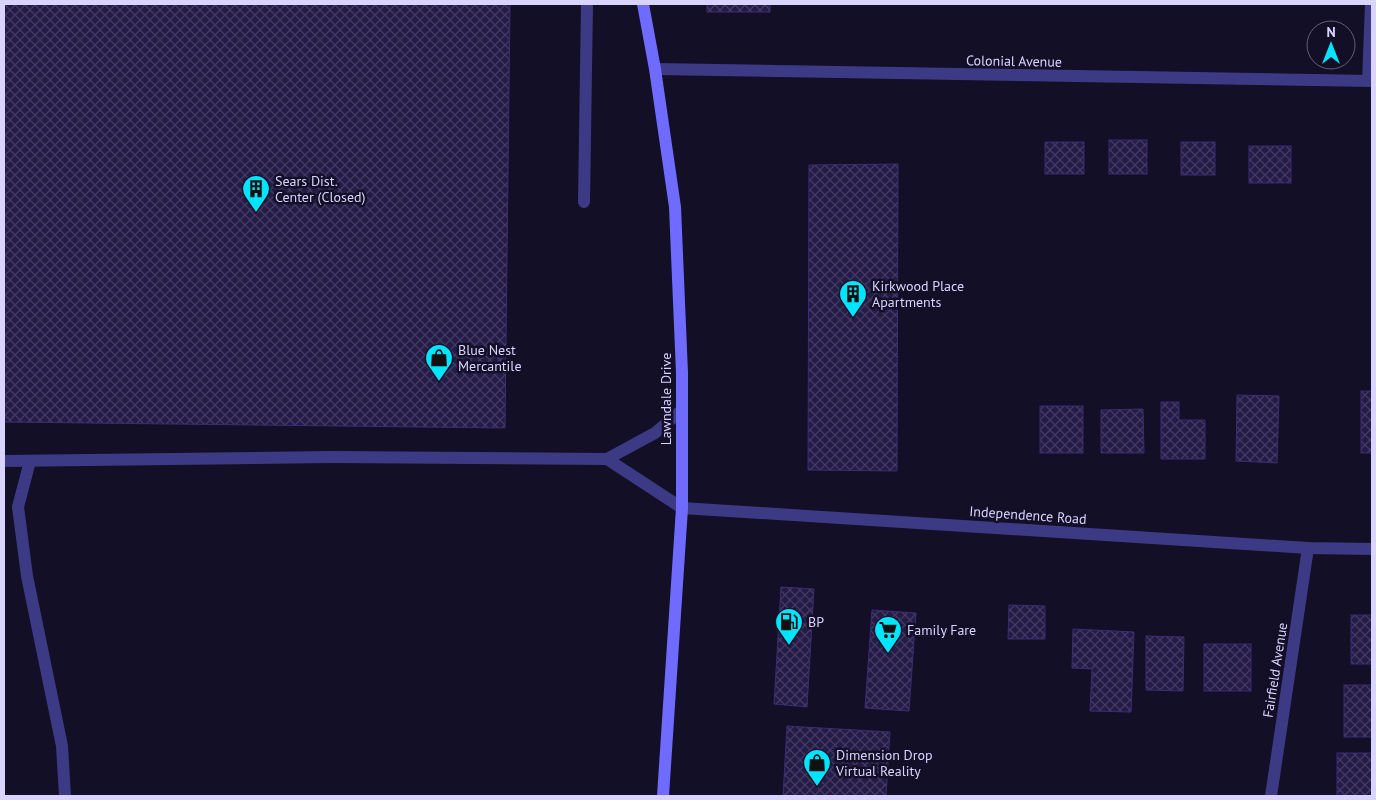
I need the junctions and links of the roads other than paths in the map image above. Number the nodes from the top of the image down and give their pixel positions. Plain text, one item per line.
1 (588, 4) edge
2 (643, 4) edge
3 (1371, 4) edge
4 (655, 69) junction
5 (1370, 81) edge
6 (584, 202) dead end
7 (682, 410) junction
8 (607, 458) junction
9 (4, 461) edge
10 (30, 461) junction
11 (682, 508) junction
12 (1308, 548) junction
13 (1372, 549) edge
14 (65, 796) edge
15 (663, 796) edge
16 (1271, 796) edge

1 - 6 street
2 - 4 main road, Lawndale Drive
3 - 5 street
4 - 5 street, Colonial Avenue
4 - 7 main road, Lawndale Drive
7 - 8 street
7 - 11 main road, Lawndale Drive
8 - 10 street
8 - 11 street
9 - 10 street
10 - 14 street
11 - 12 street, Independence Road
11 - 15 main road, Lawndale Drive
12 - 13 street, Independence Road
12 - 16 street, Fairfield Avenue

